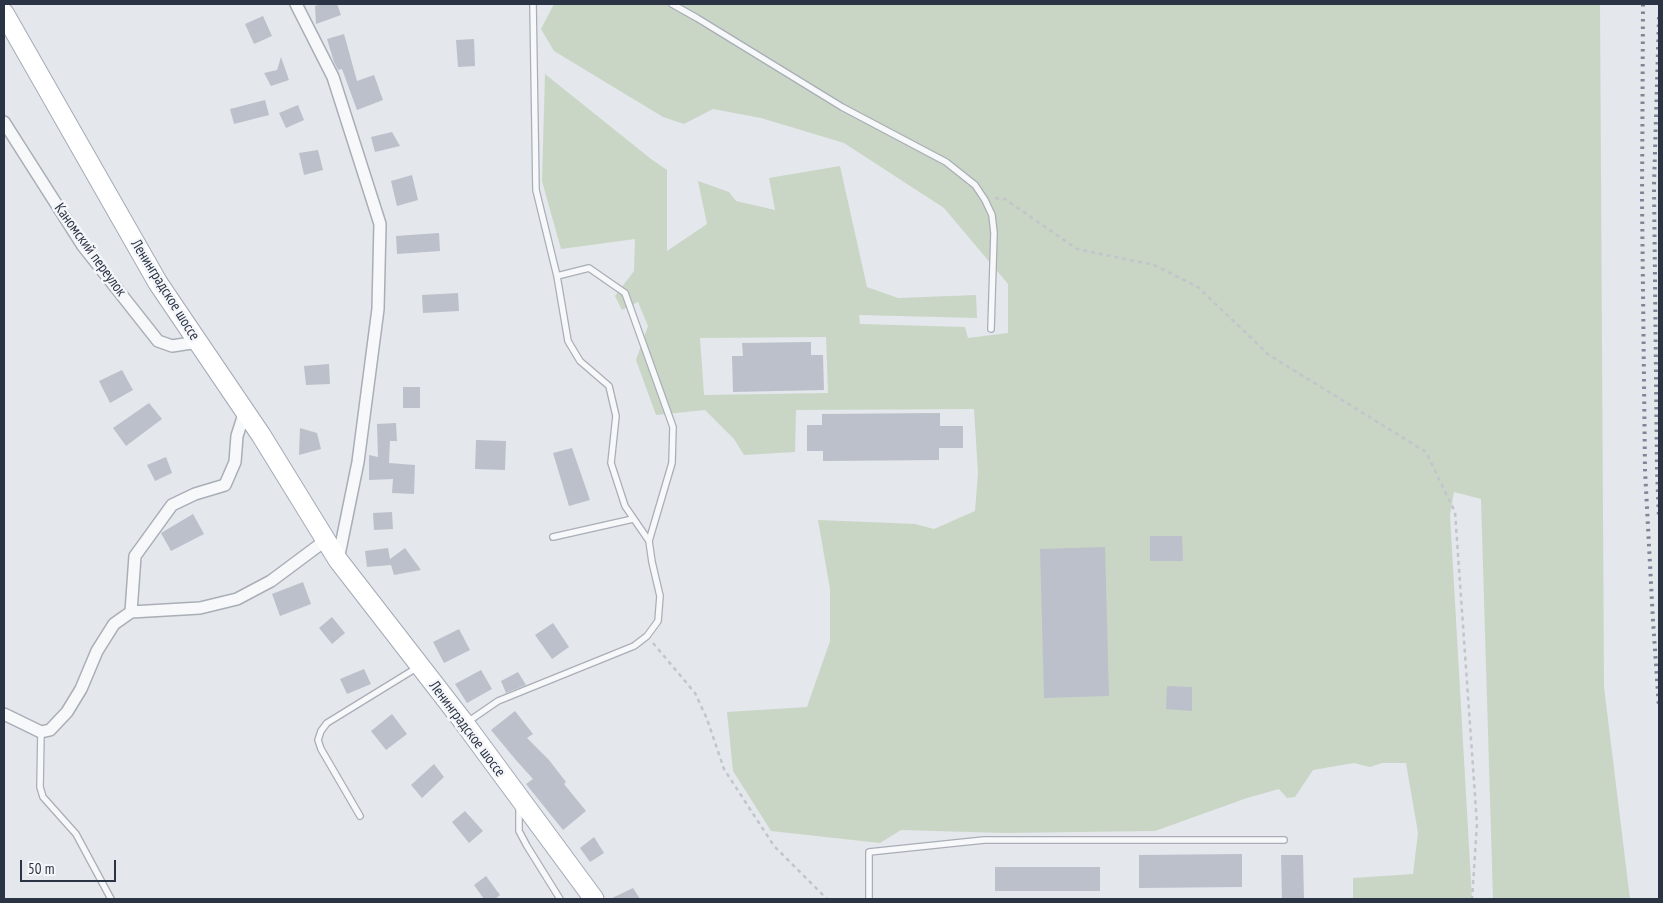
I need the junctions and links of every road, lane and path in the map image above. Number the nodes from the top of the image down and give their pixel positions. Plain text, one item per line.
1 (296, 4) edge
2 (533, 4) edge
3 (672, 4) edge
4 (4, 13) edge
5 (4, 122) edge
6 (982, 196) junction
7 (557, 276) junction
8 (991, 329) dead end
9 (198, 342) junction
10 (245, 411) junction
11 (633, 519) junction
12 (553, 537) dead end
13 (326, 540) junction
14 (648, 541) junction
15 (338, 560) junction
16 (131, 612) junction
17 (647, 636) junction
18 (419, 666) junction
19 (4, 714) edge
20 (465, 724) junction
21 (41, 732) junction
22 (519, 798) junction
23 (360, 816) dead end
24 (1284, 840) dead end
25 (111, 899) edge
26 (560, 899) edge
27 (594, 899) edge
28 (827, 899) edge
29 (869, 899) edge
30 (1472, 899) edge

1 - 15 street
2 - 7 lane
3 - 6 lane
4 - 9 main road, Ленинградское шоссе
5 - 9 street, Каномский переулок
6 - 8 lane
6 - 30 path
7 - 11 lane
7 - 14 lane
9 - 10 main road, Ленинградское шоссе
10 - 13 main road, Ленинградское шоссе
10 - 16 street
11 - 12 lane
11 - 14 lane
13 - 15 main road, Ленинградское шоссе
13 - 16 street
14 - 17 lane
15 - 18 main road, Ленинградское шоссе
16 - 21 street
17 - 20 lane
17 - 28 path
18 - 20 main road, Ленинградское шоссе
18 - 23 lane
19 - 21 street
20 - 22 main road, Ленинградское шоссе
21 - 25 lane
22 - 26 lane
22 - 27 main road, Ленинградское шоссе
24 - 29 lane

